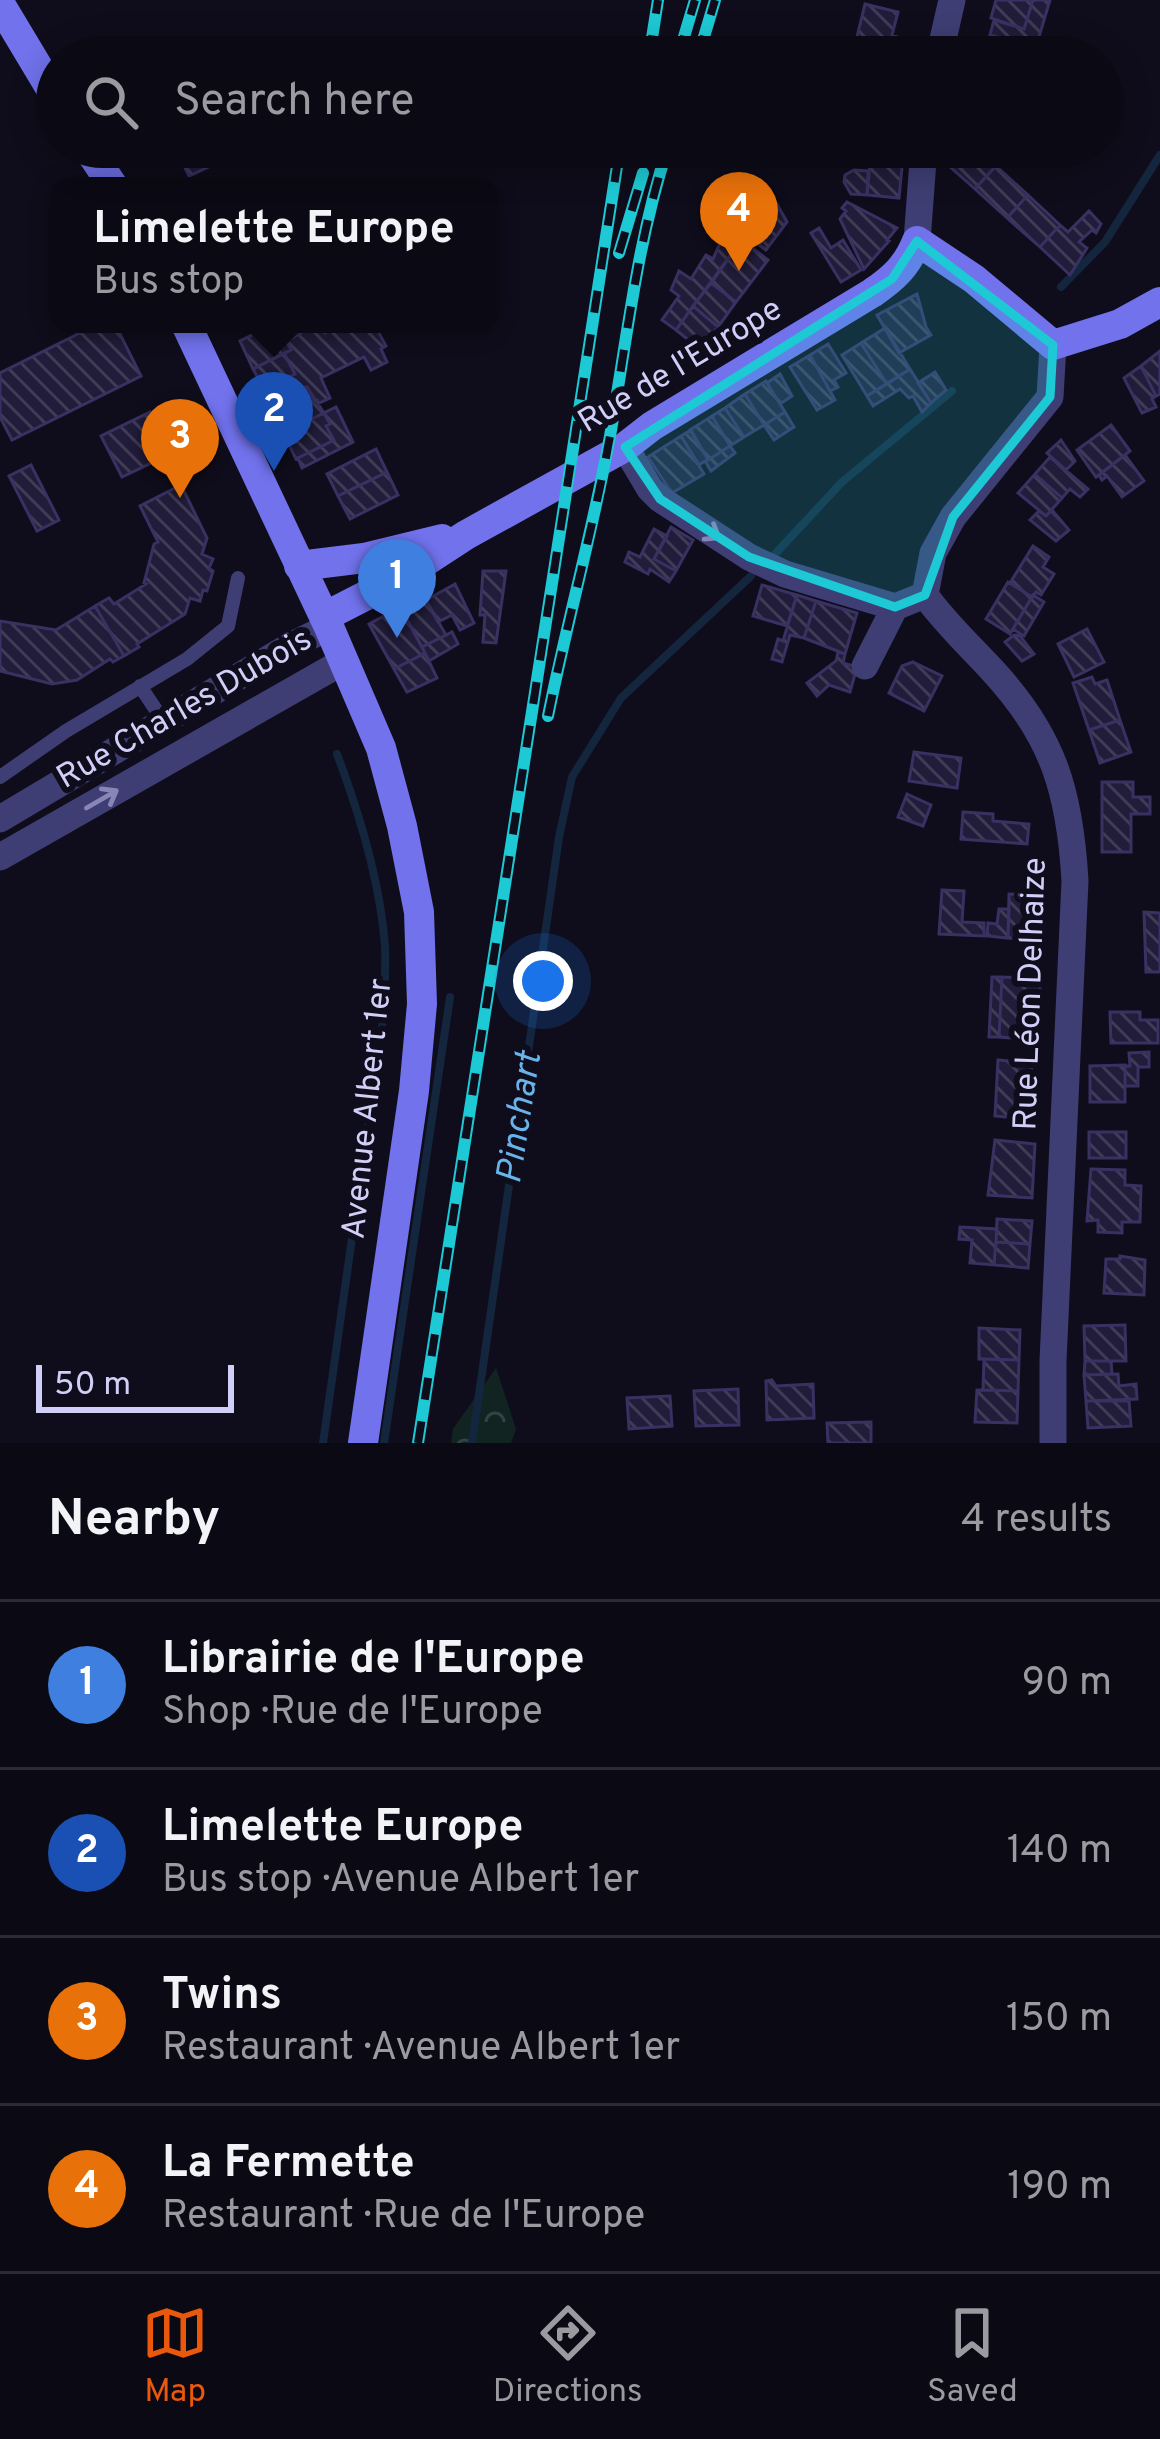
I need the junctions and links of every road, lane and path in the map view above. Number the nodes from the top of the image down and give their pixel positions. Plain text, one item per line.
1 (952, 0) edge
2 (0, 4) edge
3 (944, 36) edge
4 (36, 64) edge
5 (922, 168) edge
6 (917, 241) junction
7 (1160, 302) edge
8 (190, 333) edge
9 (1053, 345) junction
10 (625, 447) junction
11 (466, 535) junction
12 (299, 566) junction
13 (238, 578) dead end
14 (925, 595) junction
15 (895, 607) junction
16 (327, 622) junction
17 (344, 661) junction
18 (865, 666) dead end
19 (140, 686) junction
20 (164, 722) junction
21 (182, 753) junction
22 (0, 777) edge
23 (0, 819) edge
24 (1, 855) edge
25 (363, 1443) edge
26 (1053, 1443) edge

1 - 3 street
2 - 4 main road
5 - 6 street
6 - 9 main road
6 - 10 main road, Rue de l'Europe
7 - 9 main road
8 - 12 main road, Avenue Albert 1er
9 - 14 street
10 - 11 main road, Rue de l'Europe
10 -> 15 street
11 - 12 main road, Rue de l'Europe
11 - 16 main road, Rue de l'Europe
12 - 16 main road, Avenue Albert 1er
13 - 19 lane
14 - 15 street
14 - 26 street, Rue Léon Delhaize
15 - 18 street
16 - 17 main road, Avenue Albert 1er
16 - 20 street, Rue Charles Dubois
17 - 21 street, Rue Charles Dubois
17 - 25 main road, Avenue Albert 1er
19 - 20 lane
19 - 22 lane
20 - 21 street
20 - 23 street, Rue Charles Dubois
24 -> 21 street, Rue Charles Dubois

